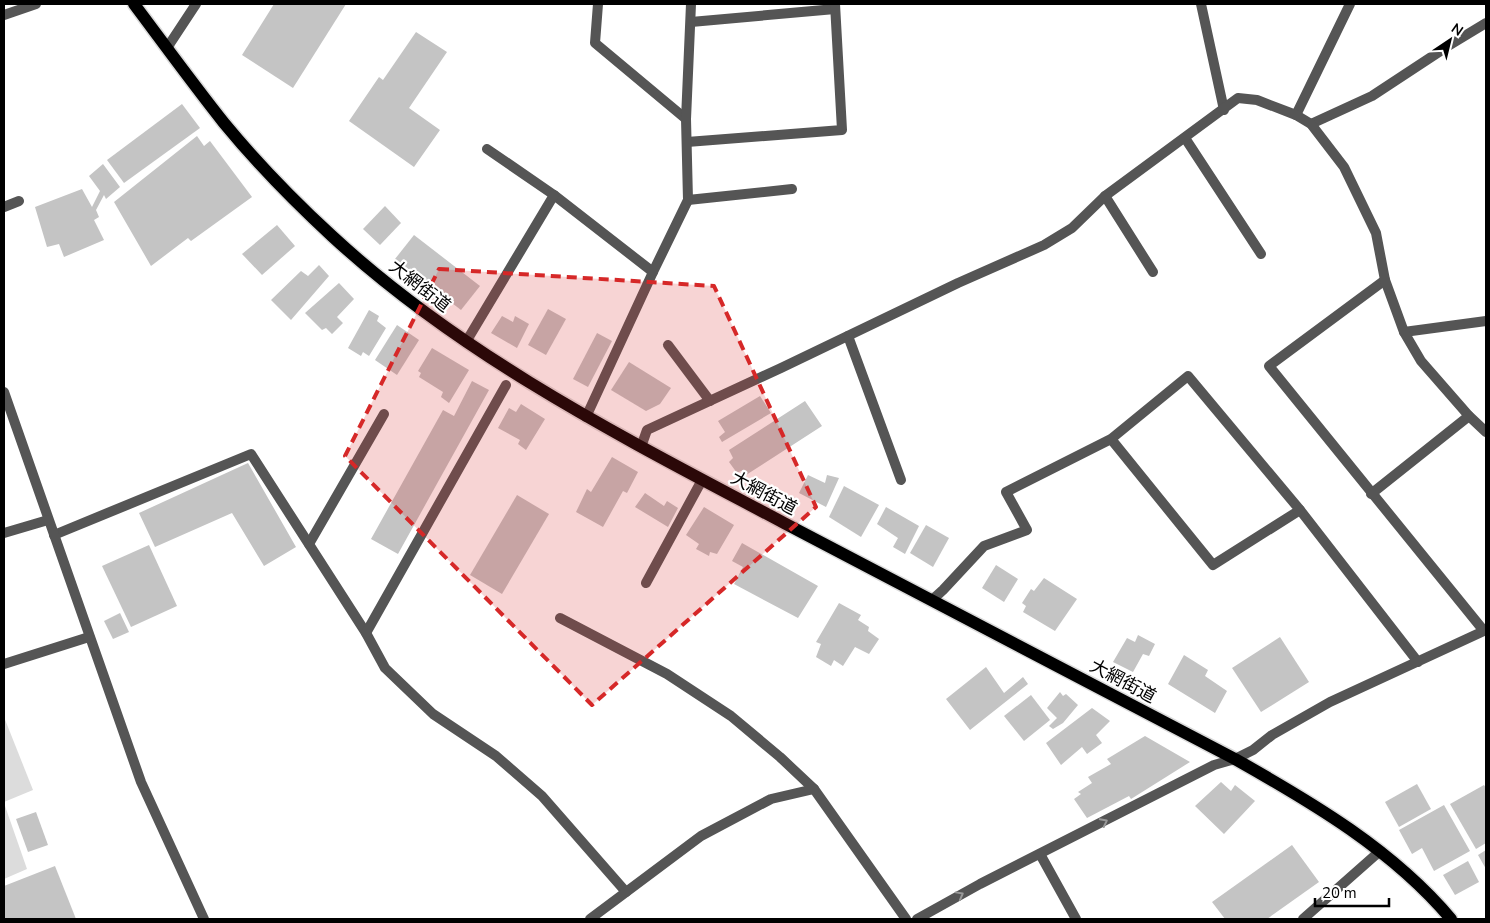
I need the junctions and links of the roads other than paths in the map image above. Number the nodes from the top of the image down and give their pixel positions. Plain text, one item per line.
1 (36, 4) edge
2 (134, 4) edge
3 (196, 4) edge
4 (598, 4) edge
5 (690, 4) edge
6 (1200, 4) edge
7 (1350, 4) edge
8 (835, 6) edge
9 (4, 14) edge
10 (691, 22) junction
11 (1486, 23) edge
12 (168, 48) junction
13 (1224, 110) junction
14 (1296, 115) junction
15 (686, 119) junction
16 (1311, 124) junction
17 (1185, 138) junction
18 (687, 142) junction
19 (487, 149) dead end
20 (792, 189) dead end
21 (554, 195) junction
22 (1105, 196) junction
23 (19, 200) dead end
24 (688, 200) junction
25 (4, 207) edge
26 (1261, 254) dead end
27 (653, 272) junction
28 (1153, 272) dead end
29 (1385, 280) junction
30 (1486, 321) edge
31 (1404, 332) junction
32 (848, 336) junction
33 (466, 342) junction
34 (668, 345) dead end
35 (506, 385) dead end
36 (4, 392) edge
37 (710, 401) junction
38 (6, 405) edge
39 (384, 414) dead end
40 (586, 416) junction
41 (1469, 416) junction
42 (1486, 432) edge
43 (1110, 439) junction
44 (641, 447) junction
45 (702, 480) junction
46 (901, 480) dead end
47 (1371, 494) junction
48 (1300, 510) junction
49 (48, 520) junction
50 (4, 533) edge
51 (54, 535) junction
52 (309, 544) junction
53 (646, 583) dead end
54 (932, 600) junction
55 (560, 618) dead end
56 (1485, 631) edge
57 (366, 633) junction
58 (89, 637) junction
59 (1418, 662) junction
60 (4, 664) edge
61 (1235, 759) junction
62 (814, 789) junction
63 (1380, 851) junction
64 (1040, 854) junction
65 (626, 892) junction
66 (204, 919) edge
67 (590, 919) edge
68 (906, 919) edge
69 (917, 919) edge
70 (1076, 919) edge
71 (1303, 919) edge
72 (1451, 919) edge

1 - 9 street
2 - 12 main road, 大網街道
3 - 12 street
4 - 15 street
5 - 10 street
6 - 13 street
7 - 14 street
8 - 10 street
8 - 18 street
10 - 15 street
11 - 16 street
12 - 33 main road, 大網街道
13 - 14 street
13 - 17 street
14 - 16 street
15 - 18 street
16 - 29 street
17 - 22 street
17 - 26 street
18 - 24 street
19 - 21 street
20 - 24 street
21 - 27 street
21 - 33 street
22 - 28 street
22 - 32 street
23 - 25 street
24 - 27 street
27 - 40 street
29 - 31 street
29 - 47 street
30 - 31 street
31 - 41 street
32 - 37 street
32 - 46 street
33 - 40 main road, 大網街道
34 - 37 street
35 - 57 street
36 - 38 street
37 - 44 street
38 - 49 street
39 - 52 street
40 - 44 main road, 大網街道
41 - 42 street
41 - 47 street
43 - 48 street
43 - 48 street
43 - 54 street
44 - 45 main road, 大網街道
45 - 53 street
45 - 54 main road, 大網街道
47 - 56 street
48 - 59 street
49 - 50 street
49 - 51 street
51 - 52 street
51 - 58 street
52 - 57 street
54 - 61 main road, 大網街道
55 - 62 street
56 - 59 street
57 - 65 street
58 - 60 street
58 - 66 street
59 - 61 street
61 - 63 main road, 大網街道
64 -> 61 street
62 - 65 street
62 - 68 street
63 - 71 street
63 - 72 main road, 大網街道
69 -> 64 street
64 - 70 street
65 - 67 street

